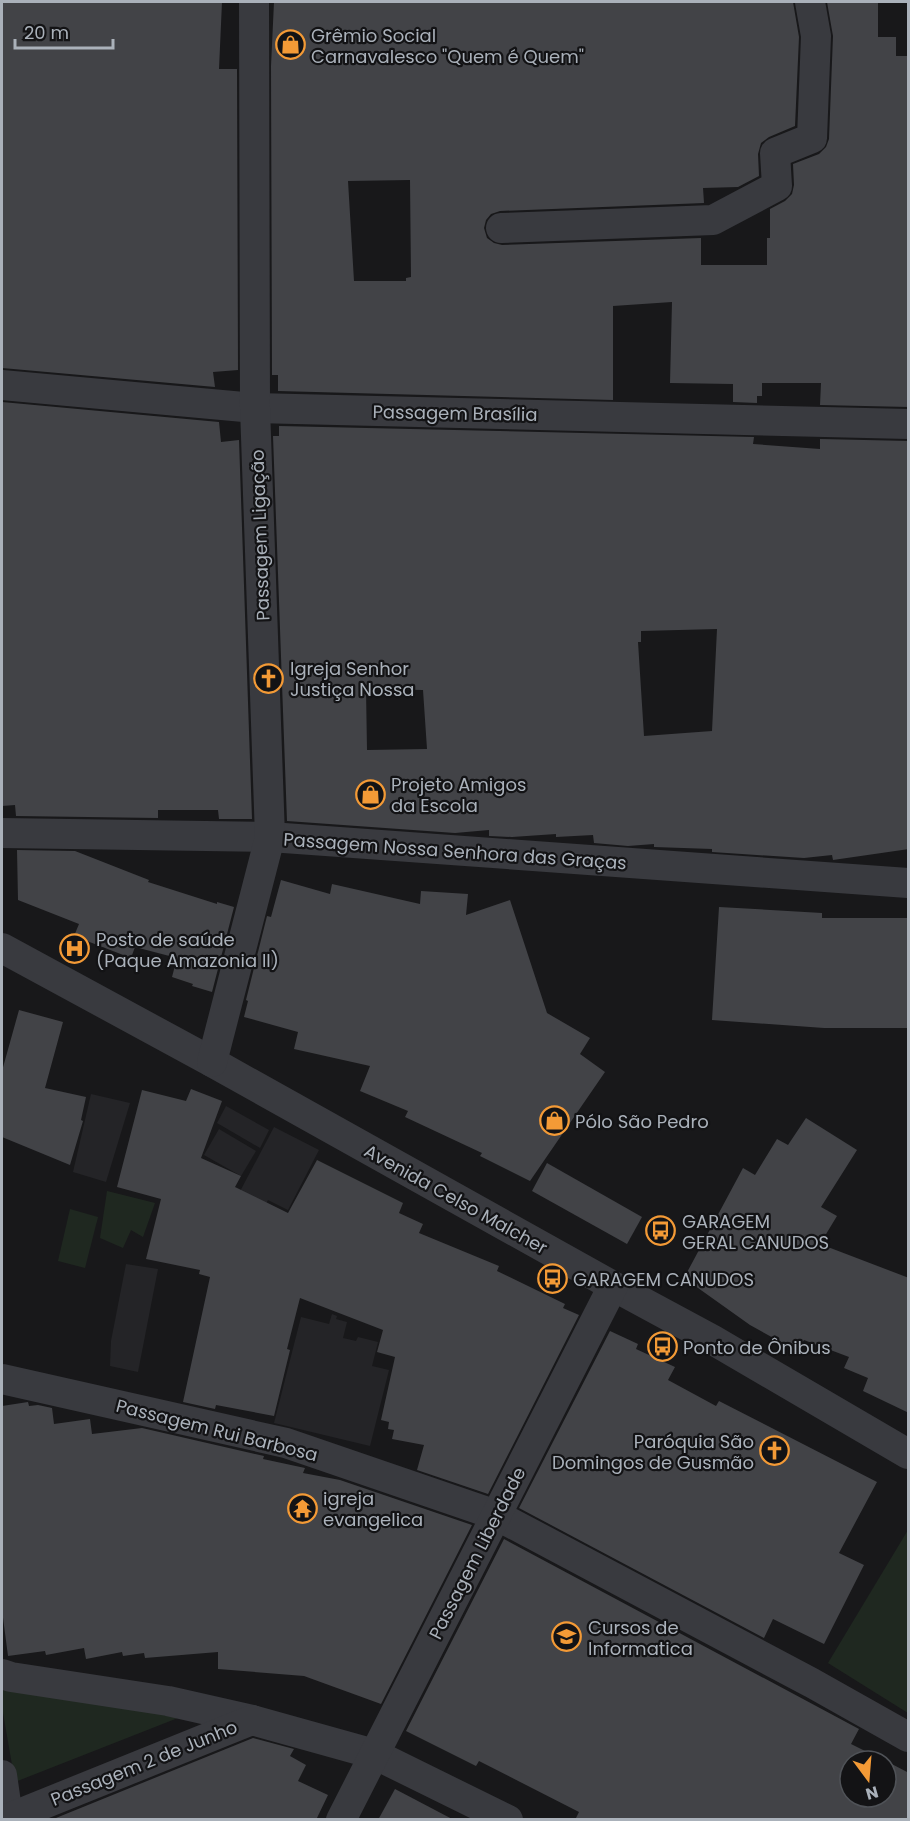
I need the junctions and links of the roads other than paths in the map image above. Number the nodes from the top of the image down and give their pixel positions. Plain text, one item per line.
1 (254, 2) edge
2 (810, 2) edge
3 (501, 228) dead end
4 (2, 386) edge
5 (255, 408) junction
6 (909, 424) edge
7 (2, 833) edge
8 (270, 837) junction
9 (909, 883) edge
10 (2, 948) edge
11 (212, 1062) junction
12 (613, 1286) junction
13 (2, 1379) edge
14 (909, 1454) edge
15 (496, 1515) junction
16 (2, 1674) edge
17 (252, 1720) junction
18 (909, 1737) edge
19 (374, 1754) junction
20 (2, 1775) edge
21 (6, 1818) edge
22 (341, 1820) edge
23 (508, 1820) edge

1 - 5 street, Passagem Ligação
2 - 3 street
4 - 5 street, Passagem Brasília
5 - 6 street, Passagem Brasília
5 - 8 street, Passagem Ligação
7 - 8 street, Passagem Nossa Senhora das Graças
8 - 9 street, Passagem Nossa Senhora das Graças
8 - 11 street, Passagem Ligação
10 - 11 street, Avenida Celso Malcher
11 - 12 street, Avenida Celso Malcher
12 - 14 street, Avenida Celso Malcher
12 - 15 street, Passagem Liberdade
13 - 15 street, Passagem Rui Barbosa
15 - 18 street, Passagem Rui Barbosa
15 - 19 street, Passagem Liberdade
16 - 17 street, Passagem 2 de Junho
17 - 19 street, Passagem 2 de Junho
17 - 21 street, Passagem 2 de Junho
19 - 22 street, Passagem Liberdade
19 - 23 street, Passagem 2 de Junho
20 - 21 street, Passagem 2 de Junho

